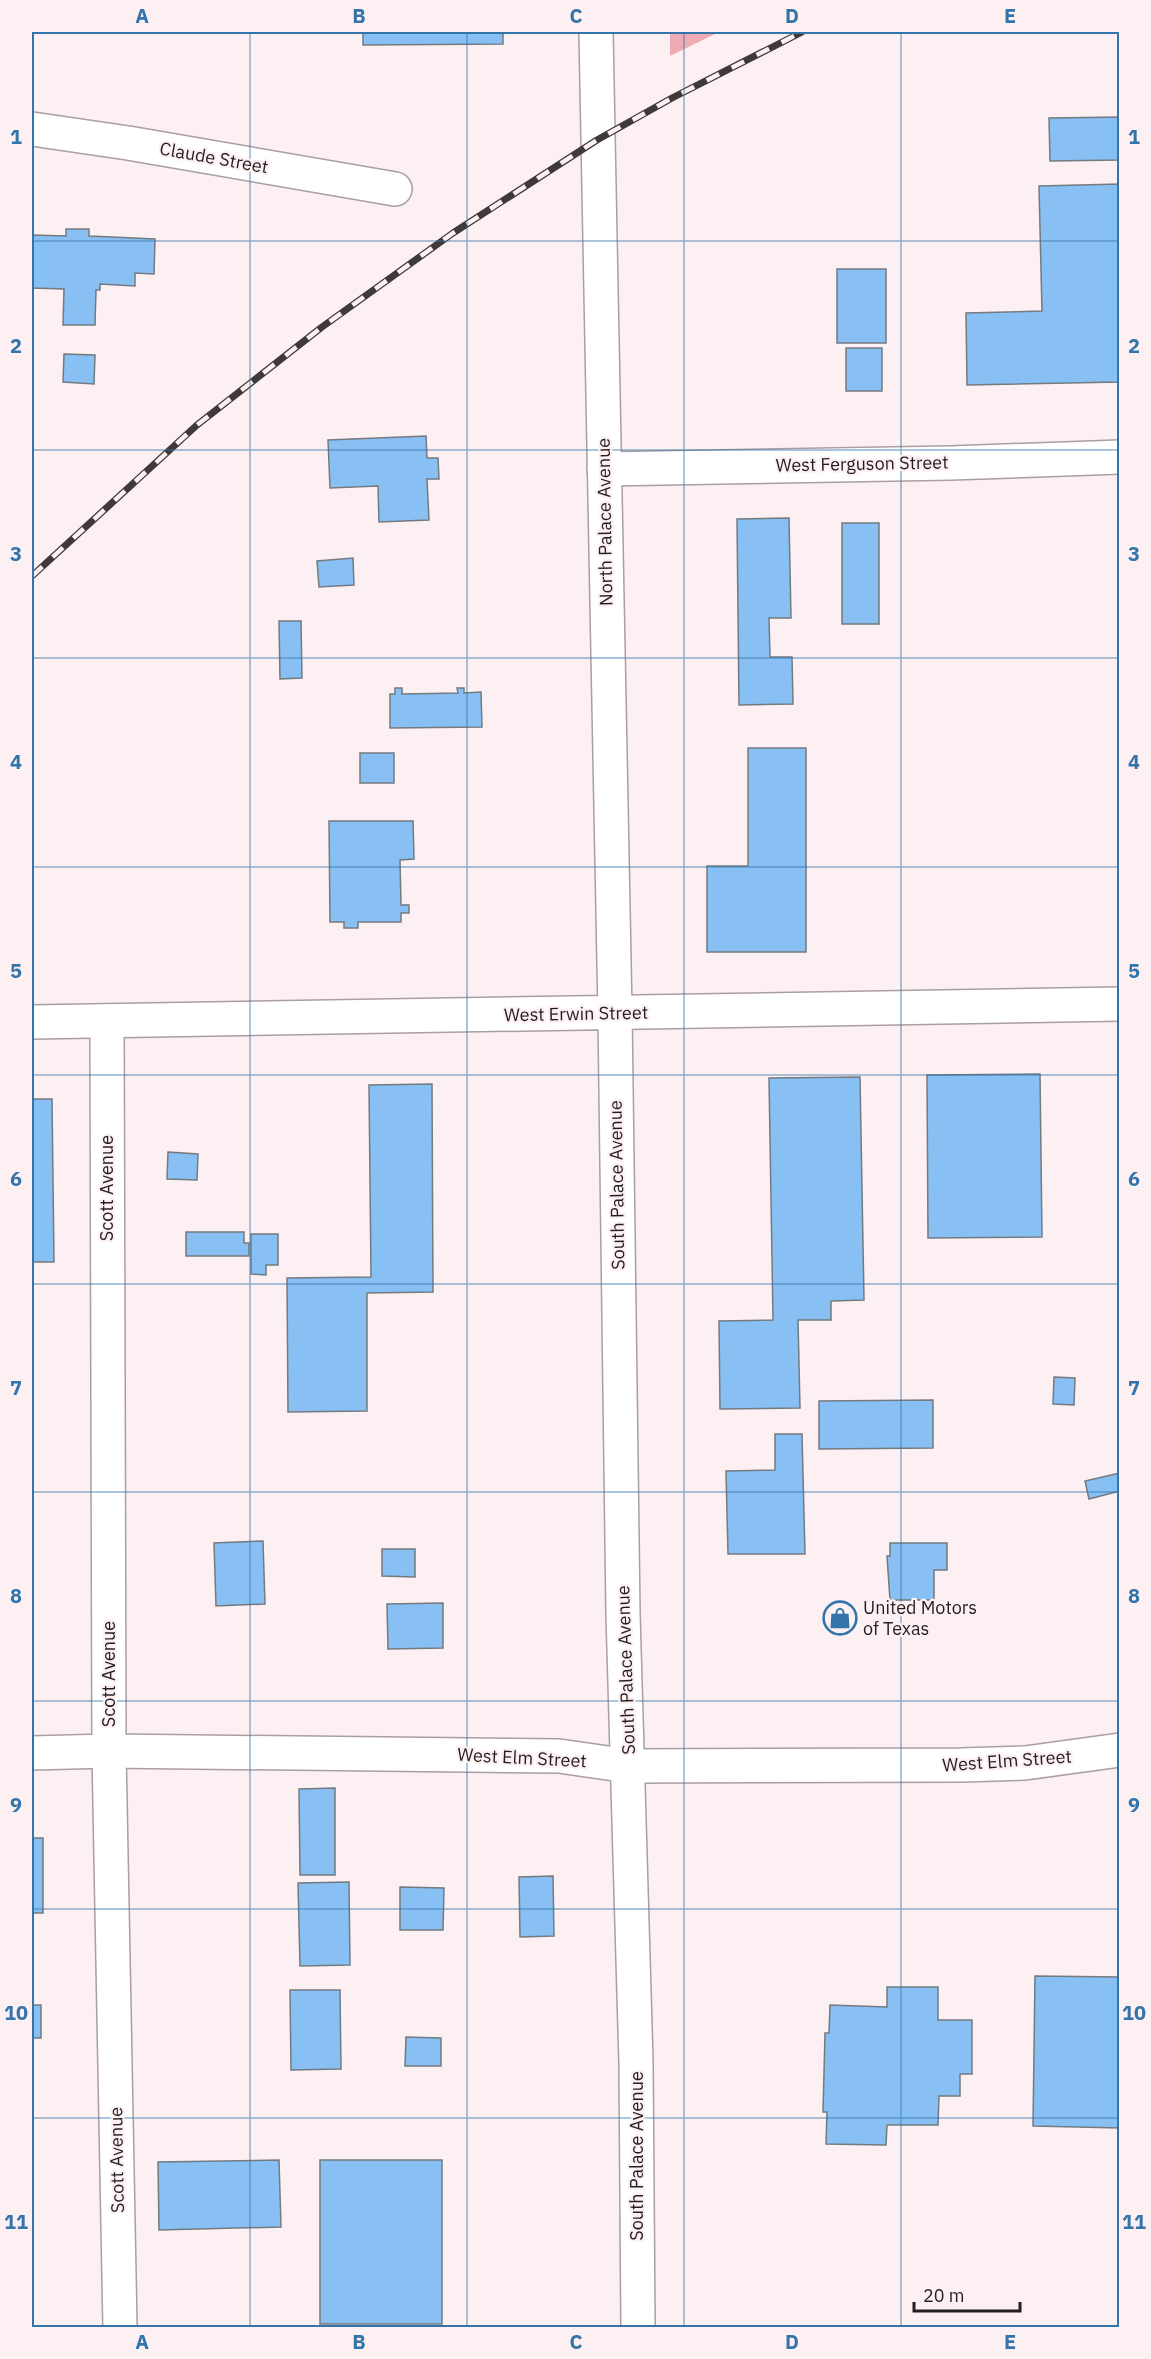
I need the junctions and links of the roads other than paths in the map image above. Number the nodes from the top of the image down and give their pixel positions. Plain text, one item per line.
1 (596, 32) edge
2 (32, 129) edge
3 (395, 189) dead end
4 (1119, 457) edge
5 (604, 469) junction
6 (1119, 1004) edge
7 (615, 1013) junction
8 (107, 1021) junction
9 (32, 1022) edge
10 (1119, 1750) edge
11 (109, 1751) junction
12 (32, 1754) edge
13 (629, 1766) junction
14 (120, 2328) edge
15 (638, 2328) edge

1 - 5 main road, North Palace Avenue
2 - 3 main road, Claude Street
4 - 5 main road, West Ferguson Street
5 - 7 main road, North Palace Avenue
6 - 7 main road, West Erwin Street
7 - 8 main road, West Erwin Street
7 - 13 main road, South Palace Avenue
8 - 9 main road, West Erwin Street
8 - 11 main road, Scott Avenue
10 - 13 main road, West Elm Street
11 - 12 main road, West Elm Street
11 - 13 main road, West Elm Street
11 - 14 main road, Scott Avenue
13 - 15 main road, South Palace Avenue

